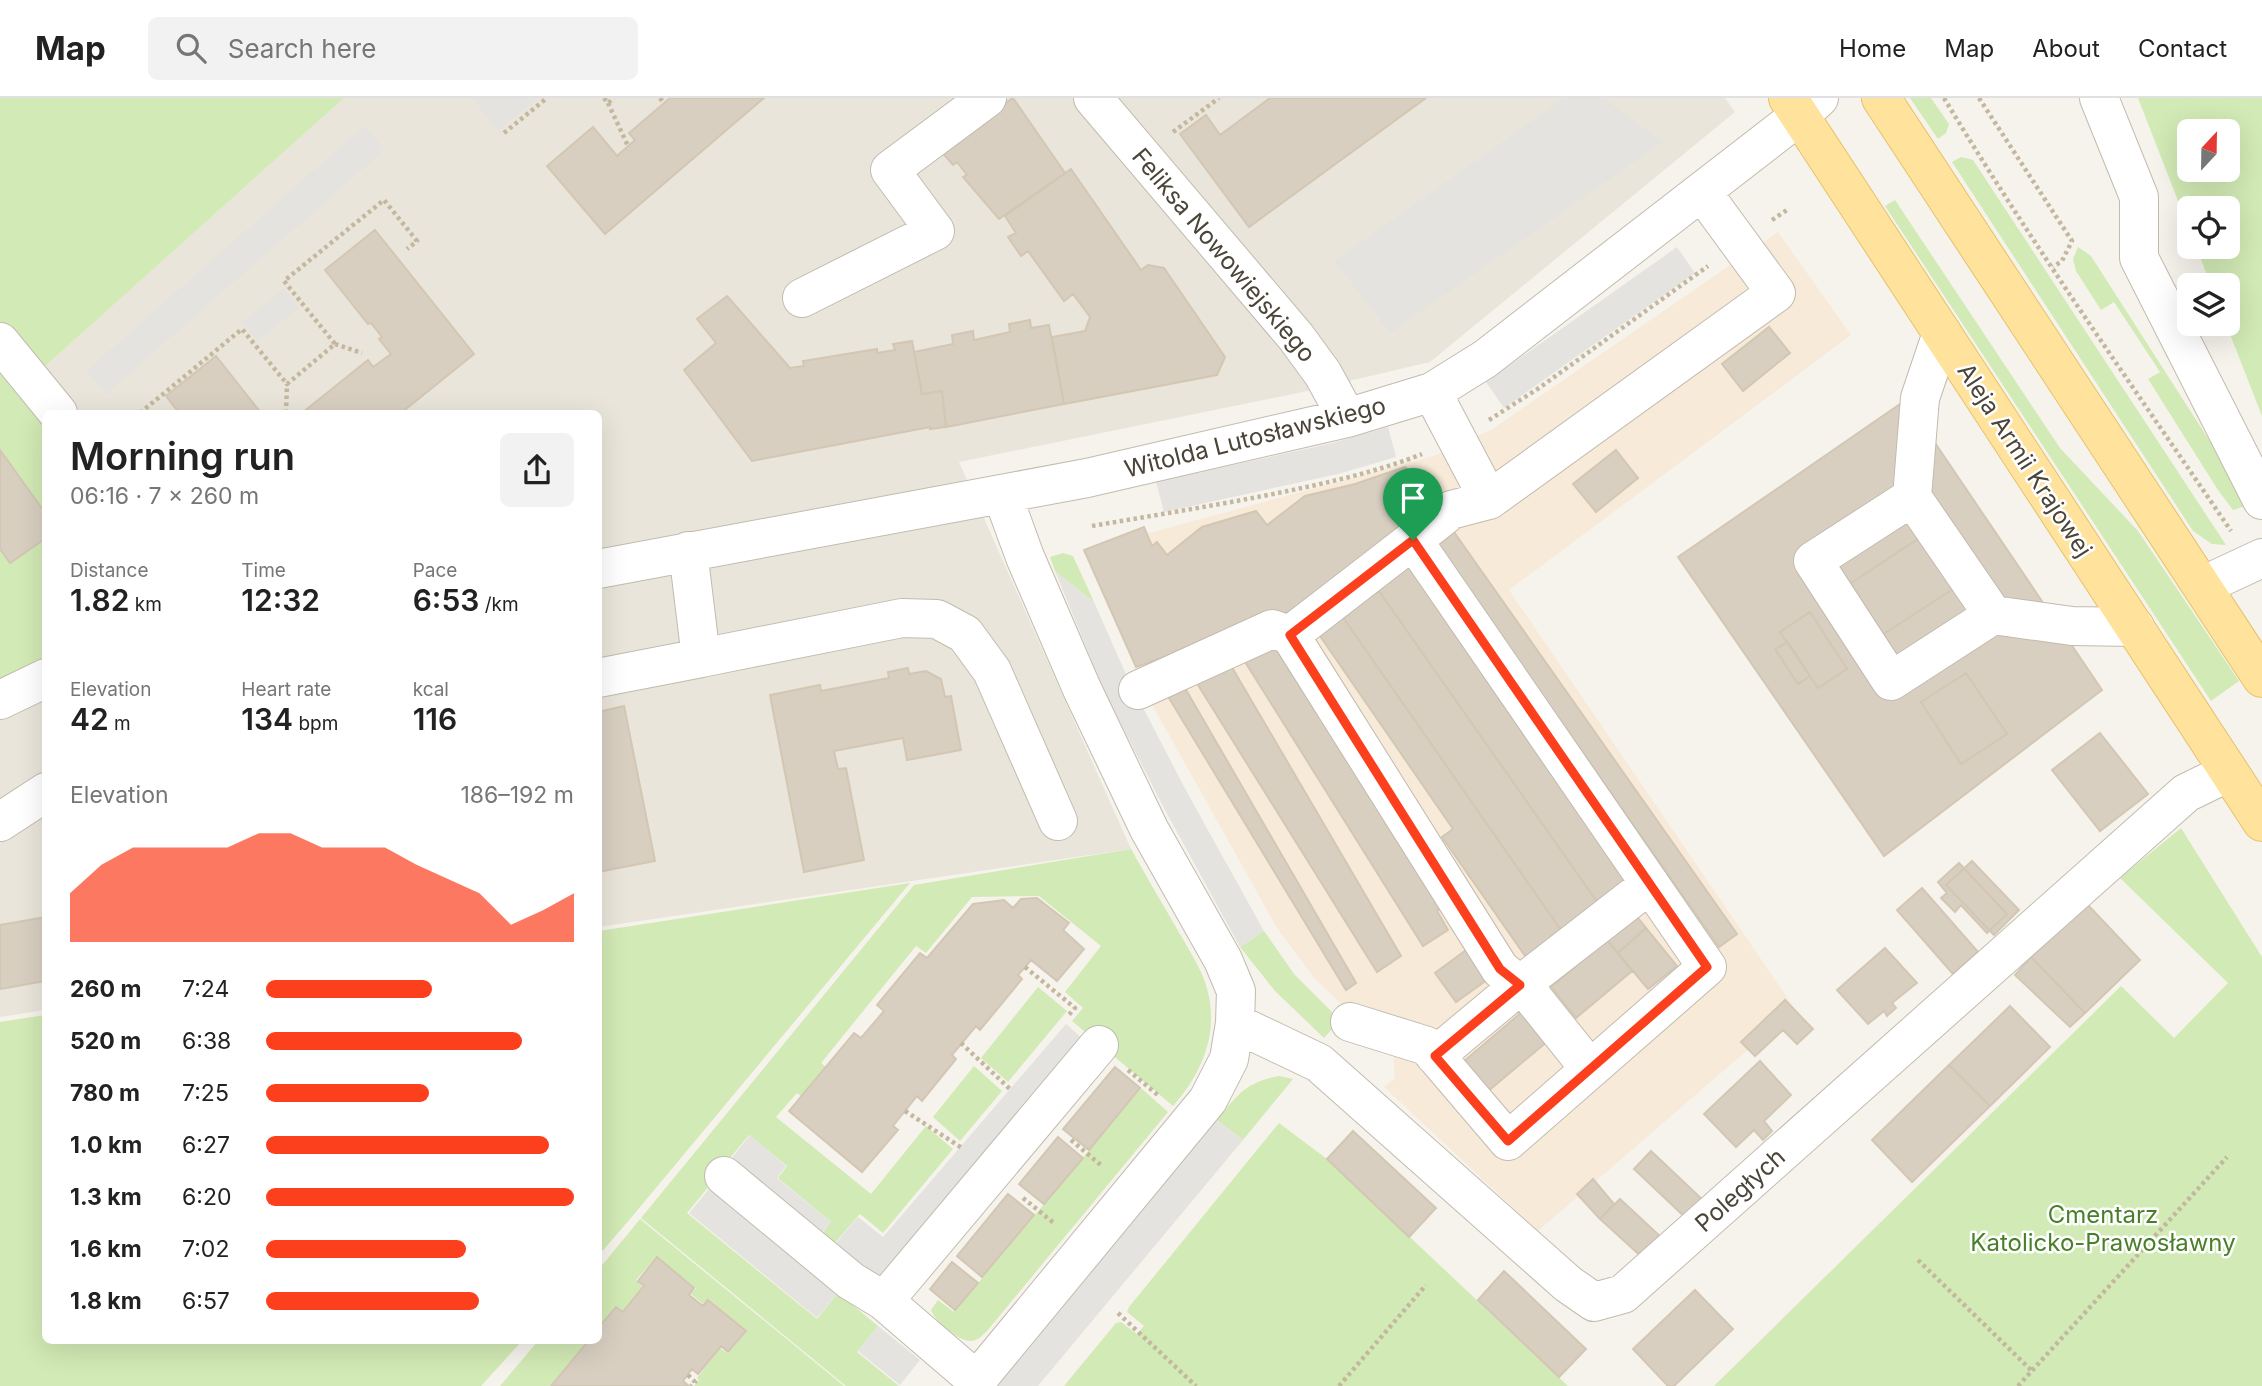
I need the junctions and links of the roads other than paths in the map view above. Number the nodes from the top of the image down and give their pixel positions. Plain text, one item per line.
1 (987, 98) edge
2 (1093, 98) edge
3 (1881, 98) edge
4 (2099, 98) edge
5 (1802, 104) edge
6 (1702, 191) junction
7 (802, 298) dead end
8 (1942, 333) junction
9 (6, 361) edge
10 (1432, 392) junction
11 (55, 410) edge
12 (1347, 418) junction
13 (1002, 494) junction
14 (1912, 497) junction
15 (1489, 500) junction
16 (2262, 500) edge
17 (1413, 540) junction
18 (688, 551) junction
19 (2257, 561) edge
20 (602, 568) edge
21 (2202, 586) junction
22 (1993, 615) junction
23 (2135, 627) junction
24 (1290, 635) junction
25 (701, 658) junction
26 (602, 677) edge
27 (2262, 678) edge
28 (42, 680) edge
29 (1138, 690) dead end
30 (0, 700) edge
31 (2229, 772) junction
32 (42, 795) edge
33 (1058, 821) dead end
34 (0, 822) edge
35 (2262, 822) edge
36 (1650, 884) junction
37 (1520, 985) junction
38 (1350, 1022) dead end
39 (1235, 1023) junction
40 (1099, 1045) dead end
41 (1435, 1056) junction
42 (1590, 1069) junction
43 (724, 1177) dead end
44 (884, 1301) junction
45 (974, 1383) edge

1 - 7 street
2 - 12 street, Feliksa Nowowiejskiego
3 - 21 main road
4 - 16 street
5 - 6 street, Witolda Lutosławskiego
5 - 8 main road, Aleja Armii Krajowej
6 - 10 street, Witolda Lutosławskiego
6 - 15 street
8 - 14 street
8 - 23 main road, Aleja Armii Krajowej
9 - 11 street
10 - 12 street, Witolda Lutosławskiego
10 - 15 street
12 - 13 street, Witolda Lutosławskiego
13 - 18 street, Witolda Lutosławskiego
13 - 39 street
14 - 22 street
14 - 22 street
15 - 17 street
17 - 24 street
17 - 36 street
18 - 20 street, Witolda Lutosławskiego
18 - 25 street
19 - 21 street
21 - 27 main road
22 - 23 street
23 - 31 main road, Aleja Armii Krajowej
24 - 29 street
24 - 37 street
25 - 26 street
25 - 33 street
28 - 30 street
31 - 35 main road, Aleja Armii Krajowej
31 - 39 street, Poległych
32 - 34 street
36 - 37 street
36 - 42 street
37 - 41 street
37 - 42 street
38 - 41 street
39 - 45 street
40 - 44 street
41 - 42 street
43 - 44 street
44 - 45 street

